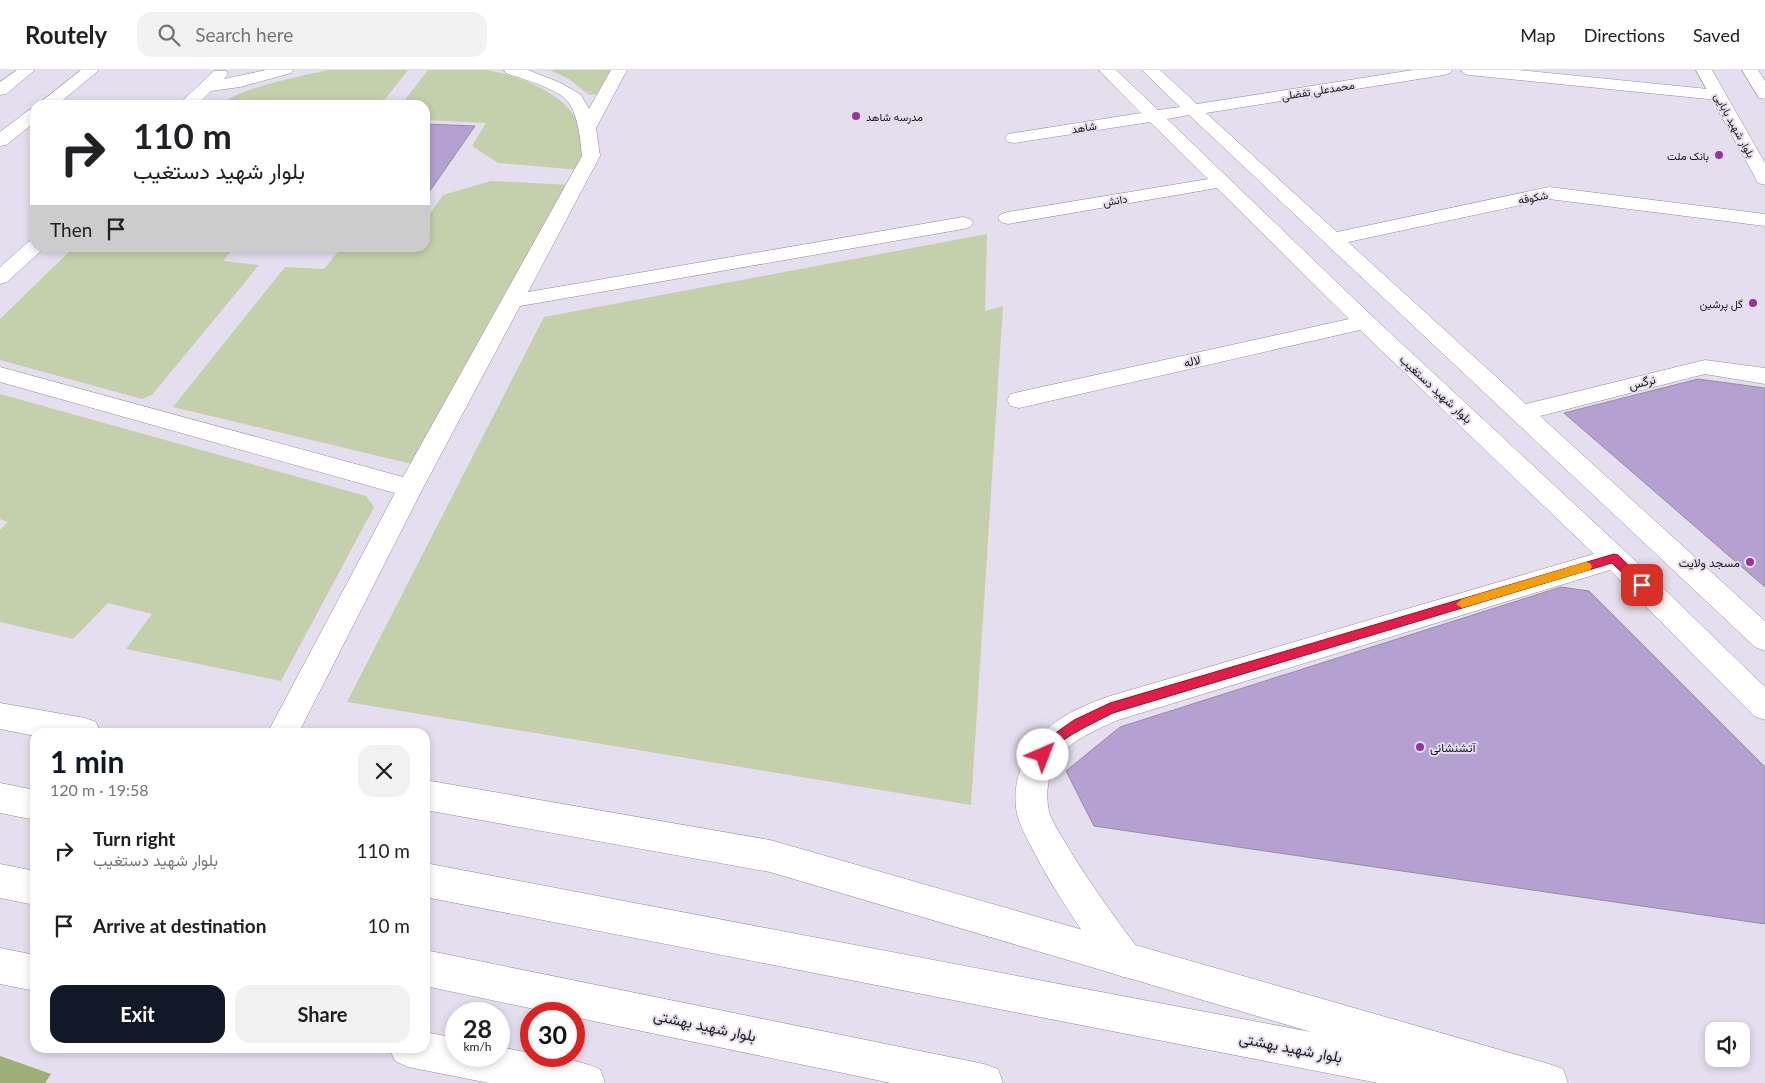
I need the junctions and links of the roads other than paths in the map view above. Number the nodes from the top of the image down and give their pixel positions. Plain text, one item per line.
1 (27, 70) edge
2 (90, 70) edge
3 (225, 70) edge
4 (285, 70) edge
5 (512, 70) edge
6 (619, 70) edge
7 (1107, 70) edge
8 (1150, 70) edge
9 (1444, 70) edge
10 (1469, 70) edge
11 (1704, 70) edge
12 (1750, 70) edge
13 (206, 87) junction
14 (0, 90) edge
15 (1765, 94) edge
16 (1718, 95) junction
17 (52, 100) edge
18 (192, 100) edge
19 (1192, 110) junction
20 (1154, 116) junction
21 (30, 118) edge
22 (588, 127) junction
23 (1014, 138) dead end
24 (0, 141) edge
25 (1765, 179) edge
26 (1222, 182) junction
27 (1008, 218) dead end
28 (1765, 220) edge
29 (963, 223) dead end
30 (1332, 239) junction
31 (30, 251) edge
32 (0, 278) edge
33 (512, 302) junction
34 (1365, 322) junction
35 (0, 374) edge
36 (1765, 376) edge
37 (1019, 400) dead end
38 (1520, 413) junction
39 (410, 488) junction
40 (1614, 558) junction
41 (1765, 639) edge
42 (1765, 706) edge
43 (0, 716) edge
44 (64, 728) edge
45 (284, 728) edge
46 (430, 796) edge
47 (0, 798) edge
48 (30, 804) edge
49 (0, 880) edge
50 (430, 881) edge
51 (30, 887) edge
52 (1123, 959) junction
53 (0, 966) edge
54 (430, 969) edge
55 (30, 972) edge
56 (430, 1052) edge
57 (586, 1083) edge
58 (984, 1083) edge
59 (1477, 1083) edge
60 (1549, 1083) edge

1 - 14 street
2 - 17 street
3 - 13 street
4 - 13 street
5 - 22 street
6 - 22 street
7 - 20 street, بلوار شهید دستغیب
8 - 19 street
9 - 19 street, محمدعلی تفضلی
10 - 16 street
11 - 16 street, بلوار شهید بابایی
12 - 15 street
13 - 18 street
16 - 25 street, بلوار شهید بابایی
19 - 20 street, محمدعلی تفضلی
19 - 30 street
20 - 23 street, شاهد
20 - 26 street, بلوار شهید دستغیب
21 - 24 street
22 - 33 street
26 - 27 street, دانش
26 - 34 street, بلوار شهید دستغیب
28 - 30 street, شکوفه
29 - 33 street
30 - 38 street
31 - 32 street
33 - 39 street
34 - 37 street, لاله
34 - 40 street, بلوار شهید دستغیب
35 - 39 street
36 - 38 street, نرگس
38 - 41 street
39 - 45 street
40 - 42 street, بلوار شهید دستغیب
40 - 52 street
43 - 44 street
46 - 52 street
47 - 48 street
49 - 51 street
50 - 59 street, بلوار شهید بهشتی
52 - 60 street
53 - 55 street
54 - 58 street, بلوار شهید بهشتی
56 - 57 street

